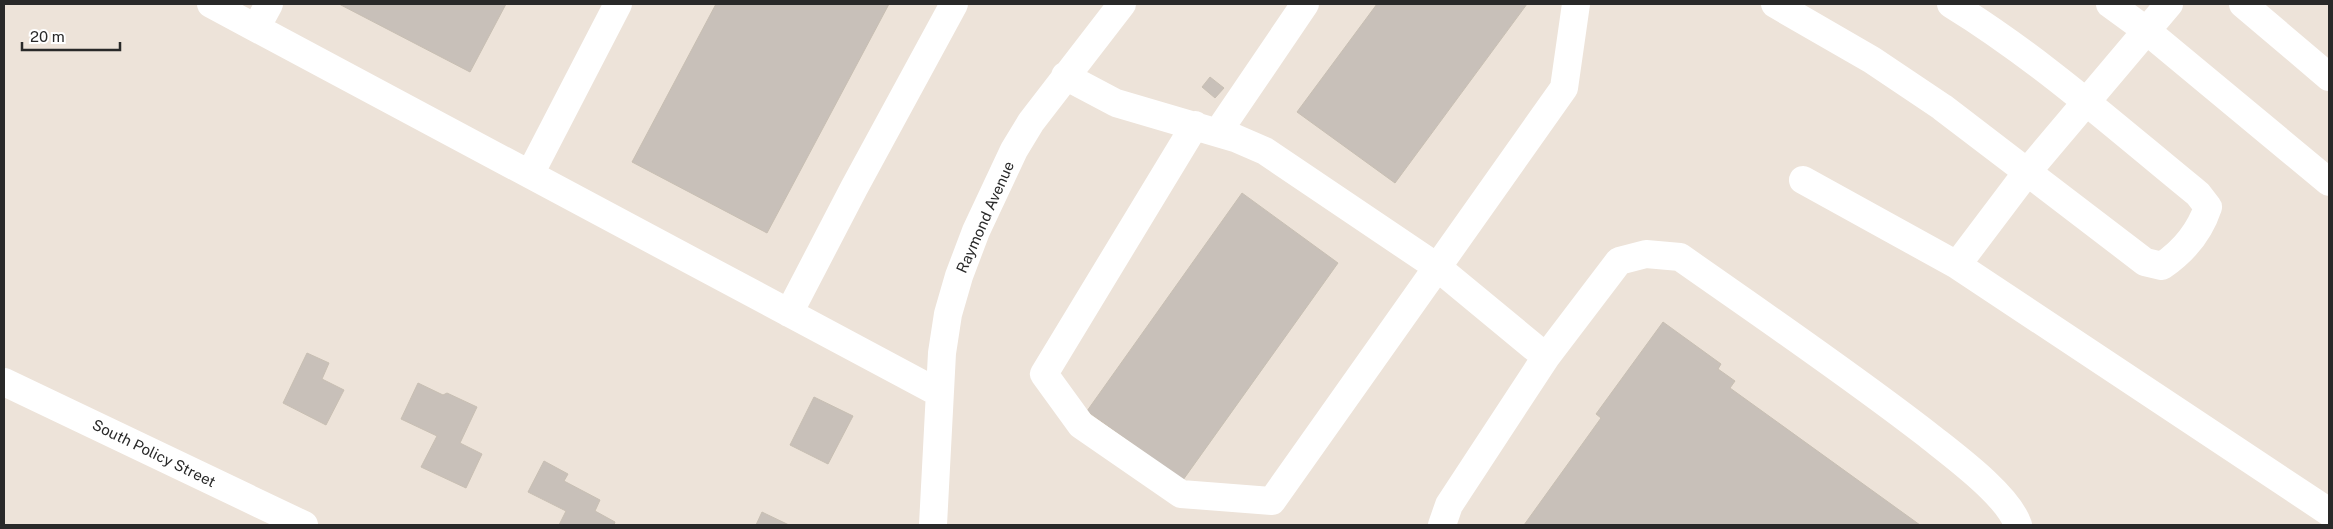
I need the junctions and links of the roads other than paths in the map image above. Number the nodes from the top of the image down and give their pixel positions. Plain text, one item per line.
1 (211, 4) edge
2 (269, 4) edge
3 (618, 4) edge
4 (954, 4) edge
5 (1122, 4) edge
6 (1305, 4) edge
7 (1576, 4) edge
8 (1775, 4) edge
9 (1951, 4) edge
10 (2110, 4) edge
11 (2169, 4) edge
12 (2243, 4) edge
13 (256, 28) junction
14 (2147, 31) junction
15 (1065, 76) junction
16 (2329, 77) edge
17 (2085, 102) junction
18 (1206, 129) junction
19 (2028, 171) junction
20 (530, 174) junction
21 (1803, 180) dead end
22 (2329, 182) edge
23 (1956, 265) junction
24 (1437, 267) junction
25 (789, 313) junction
26 (1546, 357) junction
27 (4, 382) edge
28 (939, 393) junction
29 (2329, 512) edge
30 (304, 525) edge
31 (933, 525) edge
32 (1442, 525) edge
33 (2018, 525) edge

1 - 13 street
2 - 13 street
3 - 20 street
4 - 25 street
5 - 15 street, Raymond Avenue
6 - 18 street
7 - 24 street
8 - 19 street
9 - 17 street
10 - 14 street
11 - 14 street
12 - 16 street
13 - 20 street
14 - 17 street
14 - 22 street
15 - 18 street
15 - 28 street, Raymond Avenue
17 - 19 street
17 - 19 street
18 - 24 street
18 - 24 street
19 - 23 street
20 - 25 street
21 - 23 street
23 - 29 street
24 - 26 street
25 - 28 street
26 - 32 street
26 - 33 street
27 - 30 street, South Policy Street
28 - 31 street, Raymond Avenue

